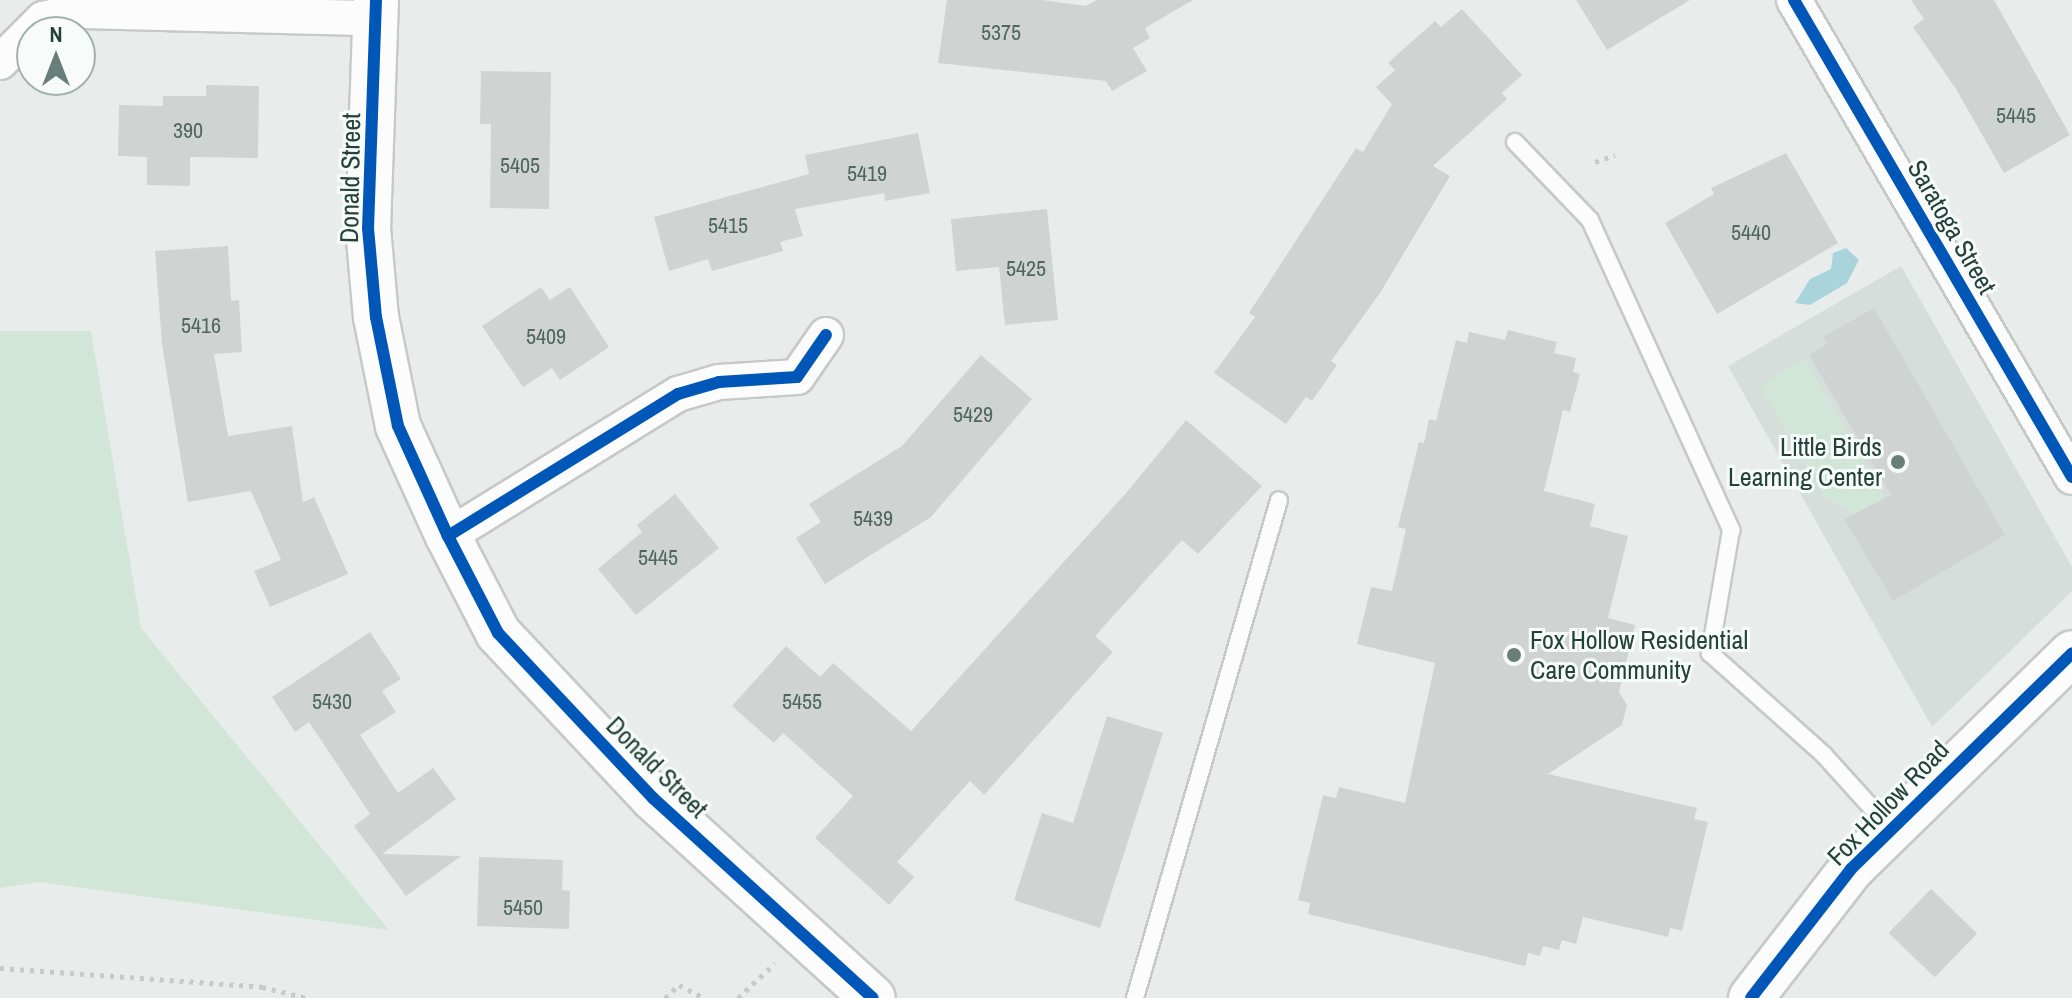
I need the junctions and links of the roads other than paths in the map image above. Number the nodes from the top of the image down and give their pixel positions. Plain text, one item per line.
1 (1794, 0) edge
2 (376, 9) edge
3 (0, 62) edge
4 (1515, 142) dead end
5 (826, 335) dead end
6 (2072, 477) edge
7 (1279, 500) dead end
8 (448, 536) junction
9 (2072, 653) edge
10 (1890, 828) junction
11 (873, 998) edge
12 (1135, 998) edge
13 (1751, 998) edge

1 - 6 street, Saratoga Street
2 - 3 street
2 - 8 street, Donald Street
4 - 10 lane
5 - 8 street
7 - 12 lane
8 - 11 street, Donald Street
9 - 10 street, Fox Hollow Road
10 - 13 street, Fox Hollow Road

